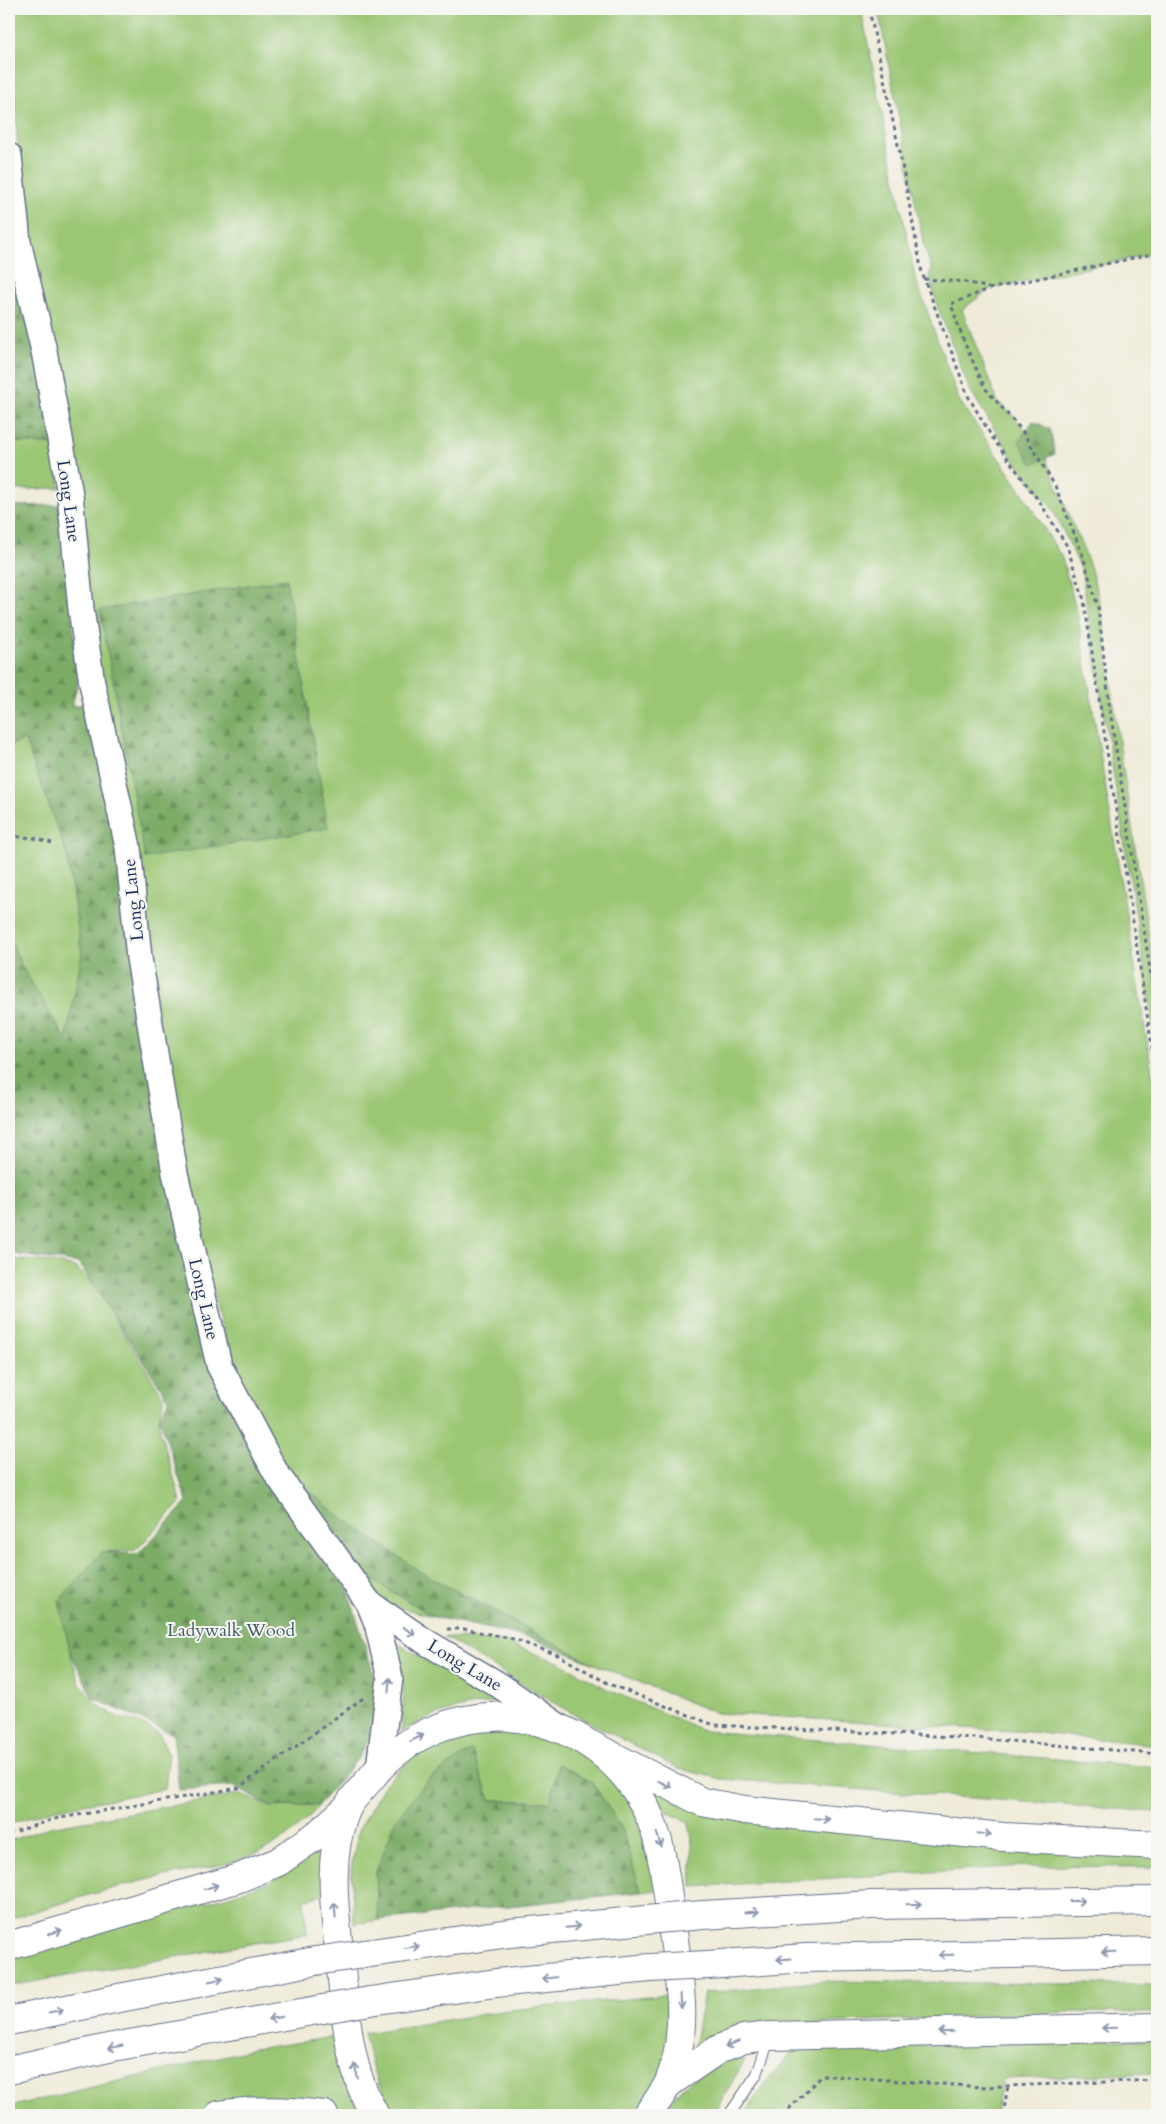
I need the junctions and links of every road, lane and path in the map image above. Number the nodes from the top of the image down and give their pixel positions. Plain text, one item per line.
1 (869, 9) edge
2 (9, 156) edge
3 (1157, 253) edge
4 (924, 279) junction
5 (989, 288) junction
6 (9, 836) edge
7 (52, 843) dead end
8 (1157, 1015) edge
9 (1157, 1080) edge
10 (369, 1604) junction
11 (426, 1642) junction
12 (390, 1678) junction
13 (561, 1728) junction
14 (591, 1744) junction
15 (1157, 1754) edge
16 (379, 1768) junction
17 (347, 1808) junction
18 (9, 1834) edge
19 (1157, 1845) edge
20 (1157, 1901) edge
21 (9, 1946) edge
22 (1157, 1951) edge
23 (9, 2021) edge
24 (1157, 2027) edge
25 (770, 2036) junction
26 (9, 2070) edge
27 (1157, 2080) edge
28 (669, 2083) junction
29 (1008, 2086) junction
30 (219, 2115) edge
31 (324, 2115) edge
32 (375, 2115) edge
33 (647, 2115) edge
34 (730, 2115) edge
35 (783, 2115) edge
36 (1003, 2115) edge

1 - 4 path
2 - 10 street, Long Lane
3 - 5 path
4 - 5 path
4 - 9 path
5 - 8 path
6 - 7 path
10 -> 11 street, Long Lane
10 - 12 street, Long Lane
11 - 13 street, Long Lane
11 - 15 path
16 -> 12 street, Long Lane
12 - 18 path
13 - 14 main road
16 -> 13 main road
14 -> 19 main road
14 -> 28 main road
16 - 17 main road
21 -> 17 main road
32 -> 17 main road
23 -> 20 main road, bridge
22 -> 26 main road, bridge
24 -> 25 main road
25 -> 28 main road
25 - 34 lane
27 - 29 path
28 - 33 main road
29 - 35 path
29 - 36 path
30 - 31 main road

